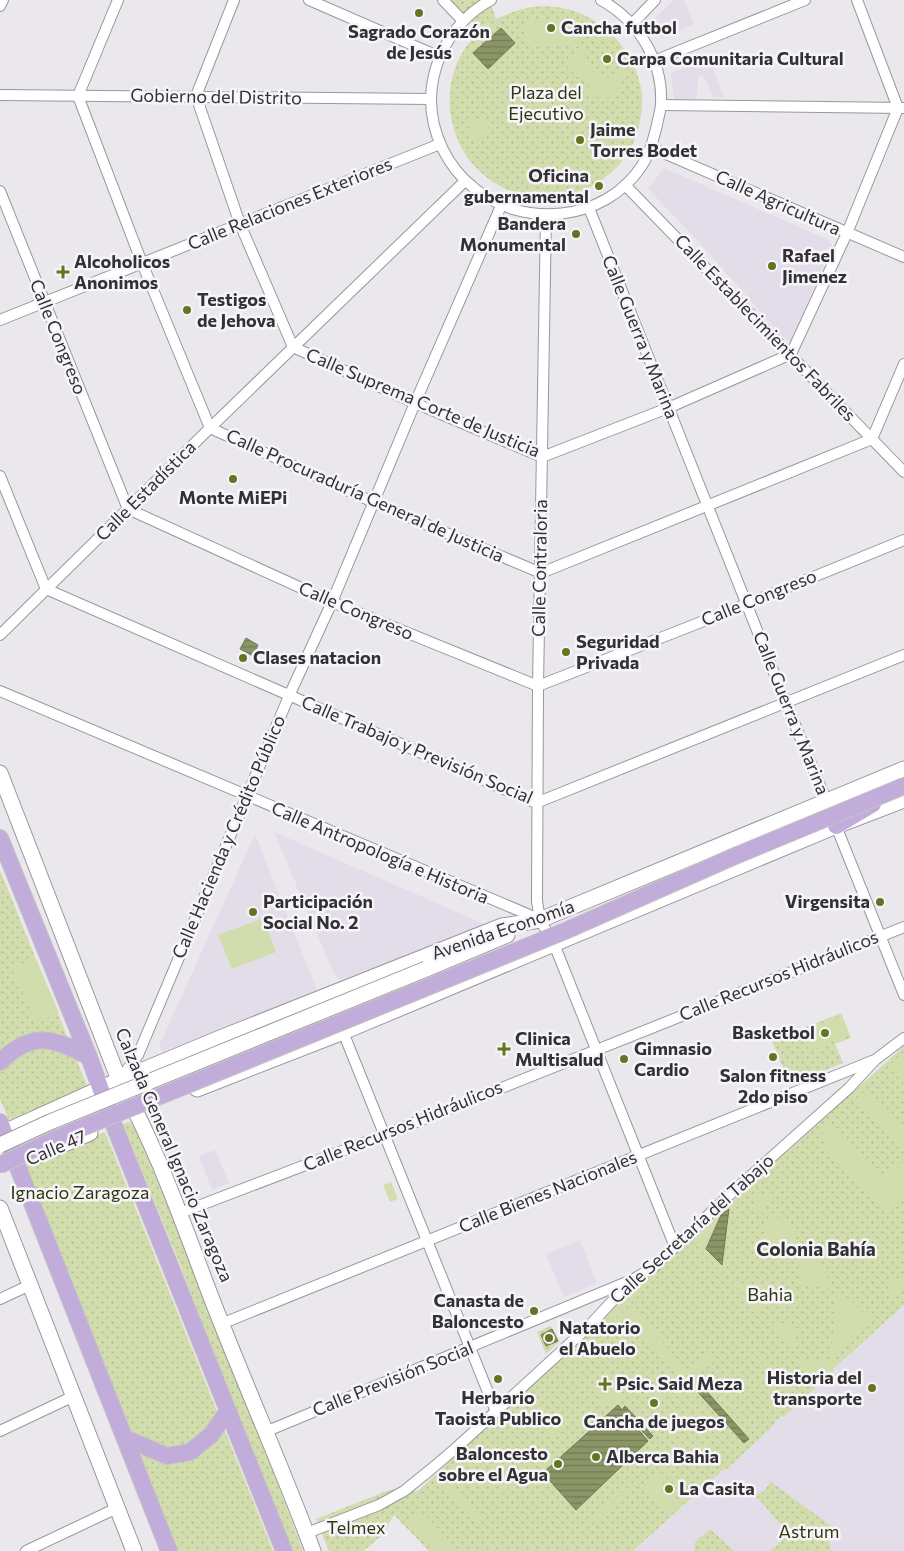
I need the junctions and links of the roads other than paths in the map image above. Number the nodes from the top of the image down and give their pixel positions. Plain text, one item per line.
1 (3, 0) edge
2 (118, 0) edge
3 (234, 0) edge
4 (309, 0) edge
5 (443, 0) edge
6 (491, 0) edge
7 (601, 0) edge
8 (655, 0) edge
9 (805, 0) edge
10 (857, 0) edge
11 (0, 6) edge
12 (463, 21) junction
13 (632, 24) junction
14 (440, 57) junction
15 (654, 61) junction
16 (0, 95) edge
17 (78, 96) junction
18 (196, 96) junction
19 (431, 99) junction
20 (661, 105) junction
21 (901, 108) edge
22 (440, 144) junction
23 (652, 148) junction
24 (465, 182) junction
25 (625, 185) junction
26 (0, 191) edge
27 (501, 206) junction
28 (589, 208) junction
29 (546, 216) junction
30 (240, 224) junction
31 (847, 233) junction
32 (904, 257) edge
33 (142, 263) junction
34 (44, 302) junction
35 (0, 320) edge
36 (293, 347) junction
37 (791, 354) junction
38 (904, 364) edge
39 (414, 403) junction
40 (668, 408) junction
41 (210, 428) junction
42 (872, 439) junction
43 (542, 457) junction
44 (904, 472) edge
45 (0, 476) edge
46 (373, 502) junction
47 (708, 505) junction
48 (128, 509) junction
49 (904, 540) edge
50 (541, 573) junction
51 (46, 589) junction
52 (332, 602) junction
53 (747, 604) junction
54 (0, 634) edge
55 (904, 655) edge
56 (538, 686) junction
57 (0, 691) edge
58 (288, 696) junction
59 (786, 703) junction
60 (904, 769) edge
61 (0, 773) edge
62 (904, 786) edge
63 (904, 793) edge
64 (247, 797) junction
65 (826, 800) junction
66 (904, 800) edge
67 (536, 803) junction
68 (836, 826) junction
69 (0, 838) edge
70 (540, 920) junction
71 (904, 927) edge
72 (879, 936) junction
73 (554, 944) junction
74 (904, 995) edge
75 (343, 1032) junction
76 (904, 1038) edge
77 (596, 1049) junction
78 (89, 1057) junction
79 (171, 1058) junction
80 (875, 1060) junction
81 (0, 1062) edge
82 (119, 1080) junction
83 (101, 1088) junction
84 (187, 1093) junction
85 (138, 1113) junction
86 (113, 1123) junction
87 (1, 1133) edge
88 (384, 1135) junction
89 (638, 1156) junction
90 (17, 1164) junction
91 (0, 1165) edge
92 (0, 1173) edge
93 (0, 1208) edge
94 (180, 1213) junction
95 (427, 1240) junction
96 (675, 1247) junction
97 (632, 1280) junction
98 (30, 1285) junction
99 (0, 1299) edge
100 (221, 1324) junction
101 (470, 1348) junction
102 (74, 1396) junction
103 (228, 1411) junction
104 (496, 1412) junction
105 (0, 1430) edge
106 (265, 1432) junction
107 (125, 1438) junction
108 (117, 1508) junction
109 (307, 1533) junction
110 (26, 1551) edge
111 (134, 1551) edge
112 (169, 1551) edge
113 (284, 1551) edge
114 (313, 1551) edge

1 - 11 street
2 - 17 street
3 - 18 street
4 - 14 street
5 - 12 street
6 - 12 street
7 - 13 street
8 - 13 street
9 - 15 street
10 - 21 street
12 - 14 street
13 - 15 street
14 - 19 street
15 - 20 street
16 - 17 street, Gobierno del Distrito
17 - 18 street, Gobierno del Distrito
17 - 33 street, Calle Procuraduría General de Justicia
18 - 19 street, Gobierno del Distrito
18 - 30 street, Calle Suprema Corte de Justicia
19 - 22 street
20 - 21 street
20 - 23 street
21 - 31 street
22 - 24 street
22 - 30 street, Calle Relaciones Exteriores
23 - 25 street
23 - 31 street, Calle Agricultura
24 - 27 street
24 - 36 street, Calle Estadística
25 - 28 street
25 - 37 street, Calle Establecimientos Fabriles
26 - 34 street, Calle Congreso
27 - 29 street
27 - 39 street, Calle Hacienda y Crédito Público
28 - 29 street
28 - 40 street, Calle Guerra y Marina
29 - 43 street, Calle Contraloria
30 - 33 street, Calle Relaciones Exteriores
30 - 36 street, Calle Suprema Corte de Justicia
31 - 32 street, Calle Agricultura
31 - 37 street
33 - 34 street, Calle Relaciones Exteriores
33 - 41 street, Calle Procuraduría General de Justicia
34 - 35 street, Calle Relaciones Exteriores
34 - 48 street, Calle Congreso
36 - 39 street, Calle Suprema Corte de Justicia
36 - 41 street, Calle Estadística
37 - 40 street, Calle Suprema Corte de Justicia
37 - 42 street, Calle Establecimientos Fabriles
38 - 42 street
39 - 43 street, Calle Suprema Corte de Justicia
39 - 46 street, Calle Hacienda y Crédito Público
40 - 43 street, Calle Suprema Corte de Justicia
40 - 47 street, Calle Guerra y Marina
41 - 46 street, Calle Procuraduría General de Justicia
41 - 48 street, Calle Estadística
42 - 44 street, Calle Establecimientos Fabriles
42 - 47 street
43 - 50 street, Calle Contraloria
45 - 51 street
46 - 50 street, Calle Procuraduría General de Justicia
46 - 52 street, Calle Hacienda y Crédito Público
47 - 50 street
47 - 53 street, Calle Guerra y Marina
48 - 51 street, Calle Estadística
48 - 52 street, Calle Congreso
49 - 53 street, Calle Congreso
50 - 56 street, Calle Contraloria
51 - 54 street, Calle Estadística
51 - 58 street, Calle Trabajo y Previsión Social
52 - 56 street, Calle Congreso
52 - 58 street, Calle Hacienda y Crédito Público
53 - 56 street, Calle Congreso
53 - 59 street, Calle Guerra y Marina
55 - 59 street, Calle Trabajo y Previsión Social
56 - 67 street, Calle Contraloria
57 - 64 street, Calle Antropología e Historia
58 - 64 street, Calle Hacienda y Crédito Público
58 - 67 street, Calle Trabajo y Previsión Social
59 - 65 street, Calle Guerra y Marina
59 - 67 street, Calle Trabajo y Previsión Social
60 - 65 main road, Avenida Economía
61 - 82 main road, Calzada General Ignacio Zaragoza
62 - 91 main road, bridge
63 - 68 main road
64 - 70 street, Calle Antropología e Historia
64 - 82 street, Calle Hacienda y Crédito Público
65 - 68 street, Calle Guerra y Marina
65 - 70 main road, Avenida Economía
66 - 68 main road, Avenida Economía
67 - 70 street, Calle Contraloria
68 - 72 street, Calle Guerra y Marina
68 - 73 main road, Avenida Economía
69 - 78 main road
70 - 73 street
70 - 79 main road, Avenida Economía
70 - 87 main road, bridge
71 - 72 street, Calle Recursos Hidráulicos
72 - 74 street, Calle Guerra y Marina
72 - 77 street, Calle Recursos Hidráulicos
73 - 75 main road, Avenida Economía
73 - 77 street
75 - 84 main road, Avenida Economía
75 - 88 street
76 - 80 street, Calle Secretaría del Tabajo
77 - 88 street, Calle Recursos Hidráulicos
77 - 89 street
78 - 81 main road
78 - 83 main road
79 - 82 main road, Avenida Economía
79 - 84 main road
80 - 89 street, Calle Bienes Nacionales
80 - 96 street, Calle Secretaría del Tabajo
82 - 83 main road, Avenida Economía
82 - 85 main road, Calzada General Ignacio Zaragoza
83 - 86 main road
83 - 87 main road, Calle 47
84 - 85 main road, Avenida Economía
85 - 86 main road, Avenida Economía
85 - 94 main road, Calzada General Ignacio Zaragoza
86 - 90 main road, Calle 47
86 - 103 main road
87 - 90 main road
88 - 94 street, Calle Recursos Hidráulicos
88 - 95 street
89 - 95 street, Calle Bienes Nacionales
89 - 96 street
90 - 92 main road, Calle 47
90 - 107 main road
93 - 98 main road
94 - 100 main road, Calzada General Ignacio Zaragoza
95 - 100 street, Calle Bienes Nacionales
95 - 101 street
96 - 97 street, Calle Secretaría del Tabajo
97 - 101 street, Calle Previsión Social
97 - 104 street, Calle Secretaría del Tabajo
98 - 99 street
98 - 102 main road
100 - 106 main road, Calzada General Ignacio Zaragoza
101 - 104 street
101 - 106 street, Calle Previsión Social
102 - 105 street
102 - 108 main road
103 - 107 main road
103 - 113 main road
104 - 109 street, Calle Secretaría del Tabajo
106 - 109 main road, Calzada General Ignacio Zaragoza
107 - 112 main road
108 - 110 street
108 - 111 main road
109 - 114 main road, Calzada General Ignacio Zaragoza

